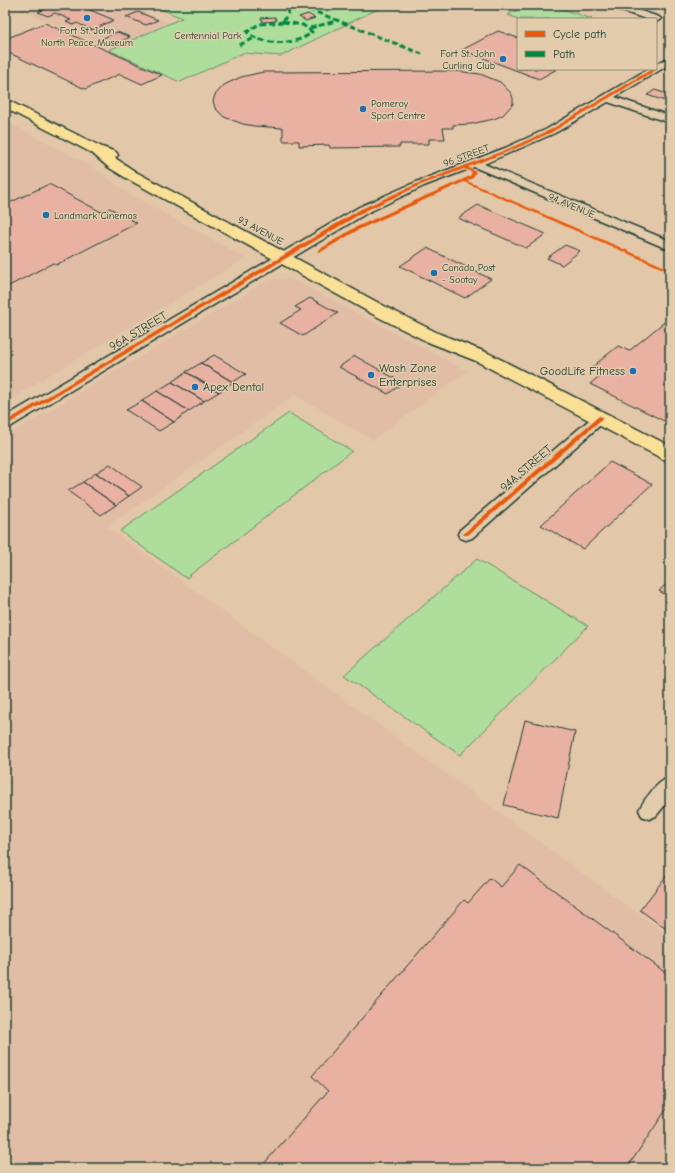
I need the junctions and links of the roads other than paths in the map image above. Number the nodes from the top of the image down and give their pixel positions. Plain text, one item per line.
1 (613, 5) edge
2 (652, 18) edge
3 (670, 60) edge
4 (657, 68) edge
5 (654, 70) edge
6 (608, 98) junction
7 (5, 103) edge
8 (670, 120) edge
9 (473, 163) junction
10 (670, 246) edge
11 (289, 254) junction
12 (600, 418) junction
13 (5, 424) edge
14 (670, 454) edge
15 (466, 534) dead end
16 (670, 784) edge
17 (649, 810) dead end

1 - 2 street
3 - 4 street, 96 STREET
5 - 6 street, 96 STREET
6 - 8 street
6 - 9 street, 96 STREET
7 - 11 main road, 93 AVENUE
9 - 10 street, 94 AVENUE
9 - 11 street, 96 STREET
11 - 12 main road, 93 AVENUE
11 - 13 street, 96A STREET
12 - 14 main road, 93 AVENUE
12 - 15 street, 94A STREET
16 - 17 street

